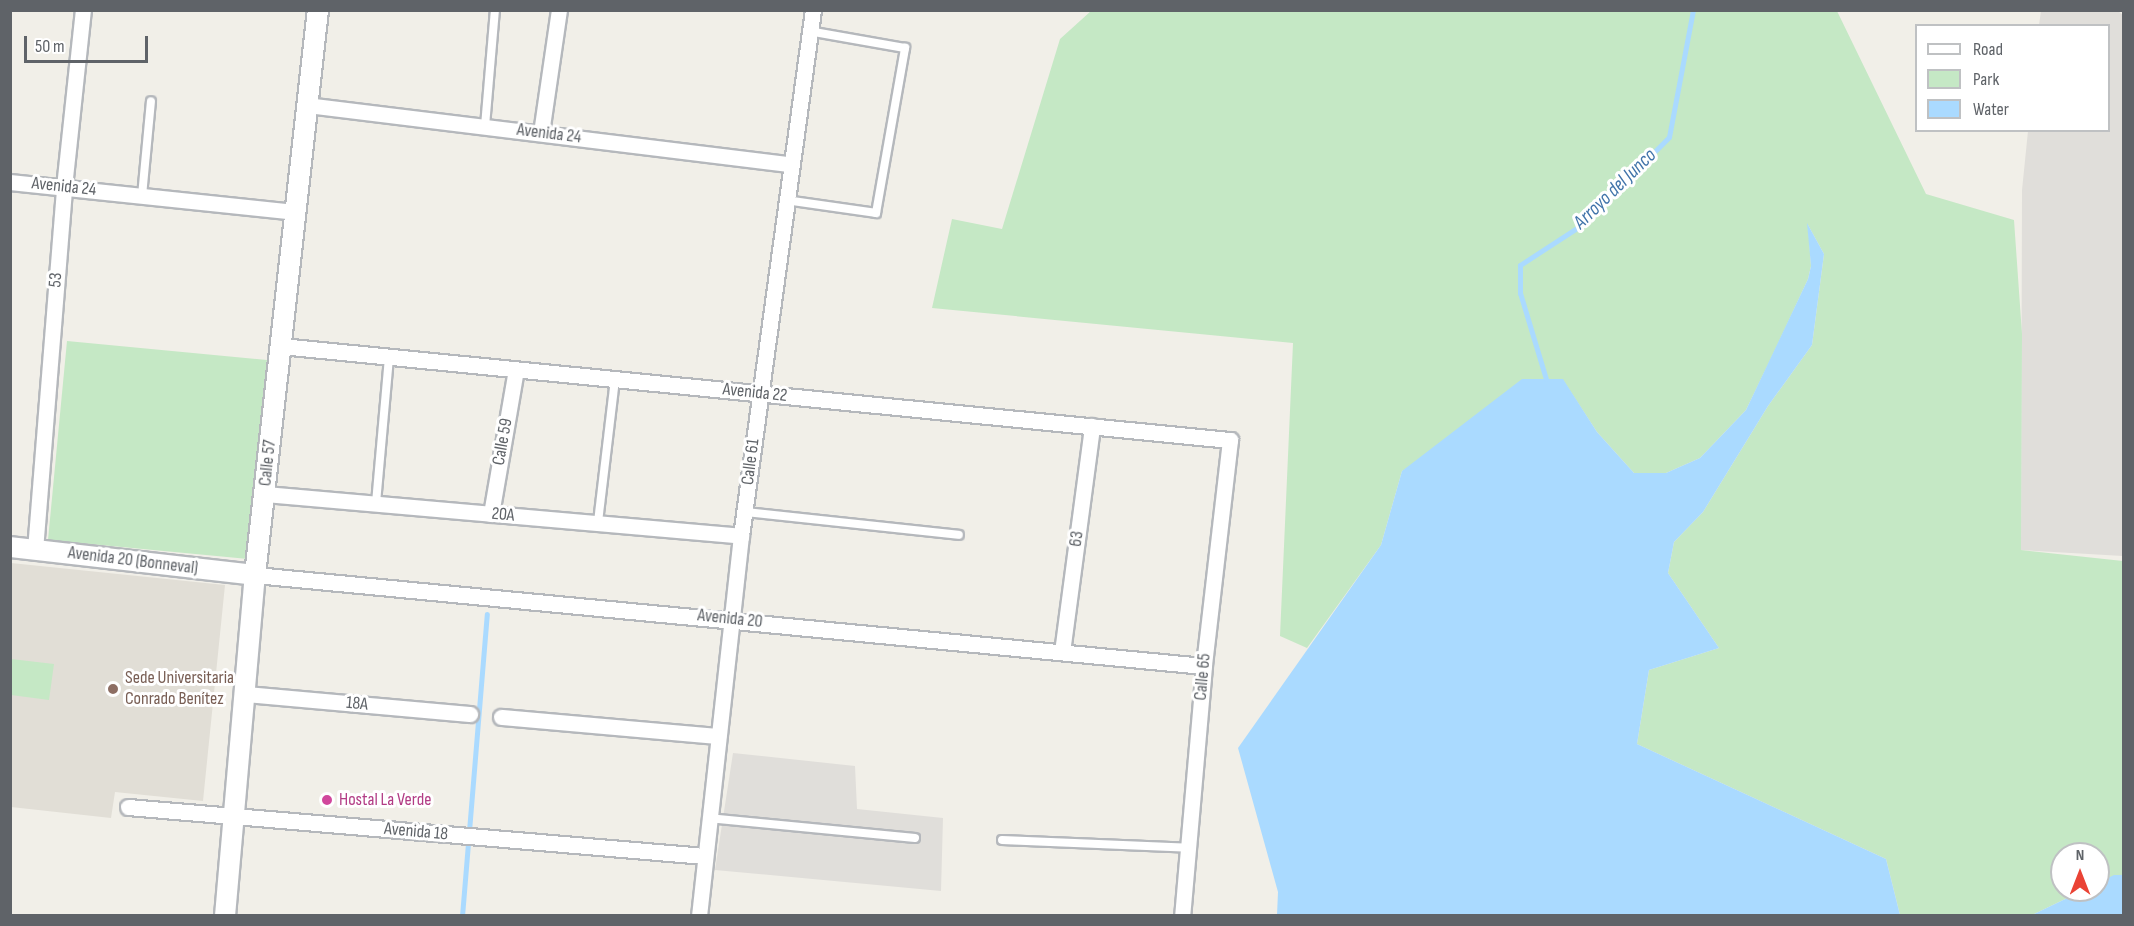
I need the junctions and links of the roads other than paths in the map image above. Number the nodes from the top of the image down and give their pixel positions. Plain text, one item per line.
1 (83, 10) edge
2 (318, 10) edge
3 (495, 10) edge
4 (560, 10) edge
5 (813, 10) edge
6 (809, 30) junction
7 (151, 101) dead end
8 (308, 105) junction
9 (485, 126) junction
10 (541, 133) junction
11 (791, 164) junction
12 (10, 182) edge
13 (64, 187) junction
14 (142, 196) junction
15 (786, 200) junction
16 (296, 212) junction
17 (281, 346) junction
18 (389, 357) junction
19 (516, 370) junction
20 (615, 380) junction
21 (759, 394) junction
22 (1092, 426) junction
23 (1230, 440) joint
24 (264, 494) junction
25 (376, 503) junction
26 (746, 512) junction
27 (490, 514) junction
28 (598, 522) junction
29 (959, 535) dead end
30 (741, 536) junction
31 (10, 547) edge
32 (35, 550) junction
33 (255, 575) junction
34 (731, 619) junction
35 (1062, 652) junction
36 (1204, 666) junction
37 (244, 694) junction
38 (470, 714) dead end
39 (501, 717) dead end
40 (718, 736) junction
41 (128, 807) dead end
42 (234, 816) junction
43 (708, 818) junction
44 (915, 838) dead end
45 (1002, 840) dead end
46 (1189, 848) junction
47 (704, 856) junction
48 (225, 915) edge
49 (699, 915) edge
50 (1182, 915) edge

1 - 13 street, 53
2 - 8 street, Calle 57
3 - 9 lane
4 - 10 street
5 - 6 street, Calle 61
6 - 11 street, Calle 61
6 - 15 lane
7 - 14 lane
8 - 9 street, Avenida 24
8 - 16 street, Calle 57
9 - 10 street, Avenida 24
10 - 11 street, Avenida 24
11 - 15 street, Calle 61
12 - 13 street, Avenida 24
13 - 14 street, Avenida 24
13 - 32 street, 53
14 - 16 street, Avenida 24
15 - 21 street, Calle 61
16 - 17 street, Calle 57
17 - 18 street, Avenida 22
17 - 24 street, Calle 57
18 - 19 street, Avenida 22
18 - 25 lane
19 - 20 street, Avenida 22
19 - 27 street, Calle 59
20 - 21 street, Avenida 22
20 - 28 lane
21 - 22 street, Avenida 22
21 - 26 street, Calle 61
22 - 23 street, Avenida 22
22 - 35 street, 63
23 - 36 street, Calle 65
24 - 25 street, 20A
24 - 33 street, Calle 57
25 - 27 street, 20A
26 - 29 lane
26 - 30 street, Calle 61
27 - 28 street, 20A
28 - 30 street, 20A
30 - 34 street, Calle 61
31 - 32 street, Avenida 20 (Bonneval)
32 - 33 street, Avenida 20 (Bonneval)
33 - 34 street, Avenida 20
33 - 37 street, Calle 57
34 - 35 street, Avenida 20
34 - 40 street, Calle 61
35 - 36 street, Avenida 20
36 - 46 street, Calle 65
37 - 38 street, 18A
37 - 42 street, Calle 57
39 - 40 street
40 - 43 street, Calle 61
41 - 42 street, Avenida 18
42 - 47 street, Avenida 18
42 - 48 street, Calle 57
43 - 44 lane
43 - 47 street, Calle 61
45 - 46 lane
46 - 50 street, Calle 65
47 - 49 street, Calle 61

